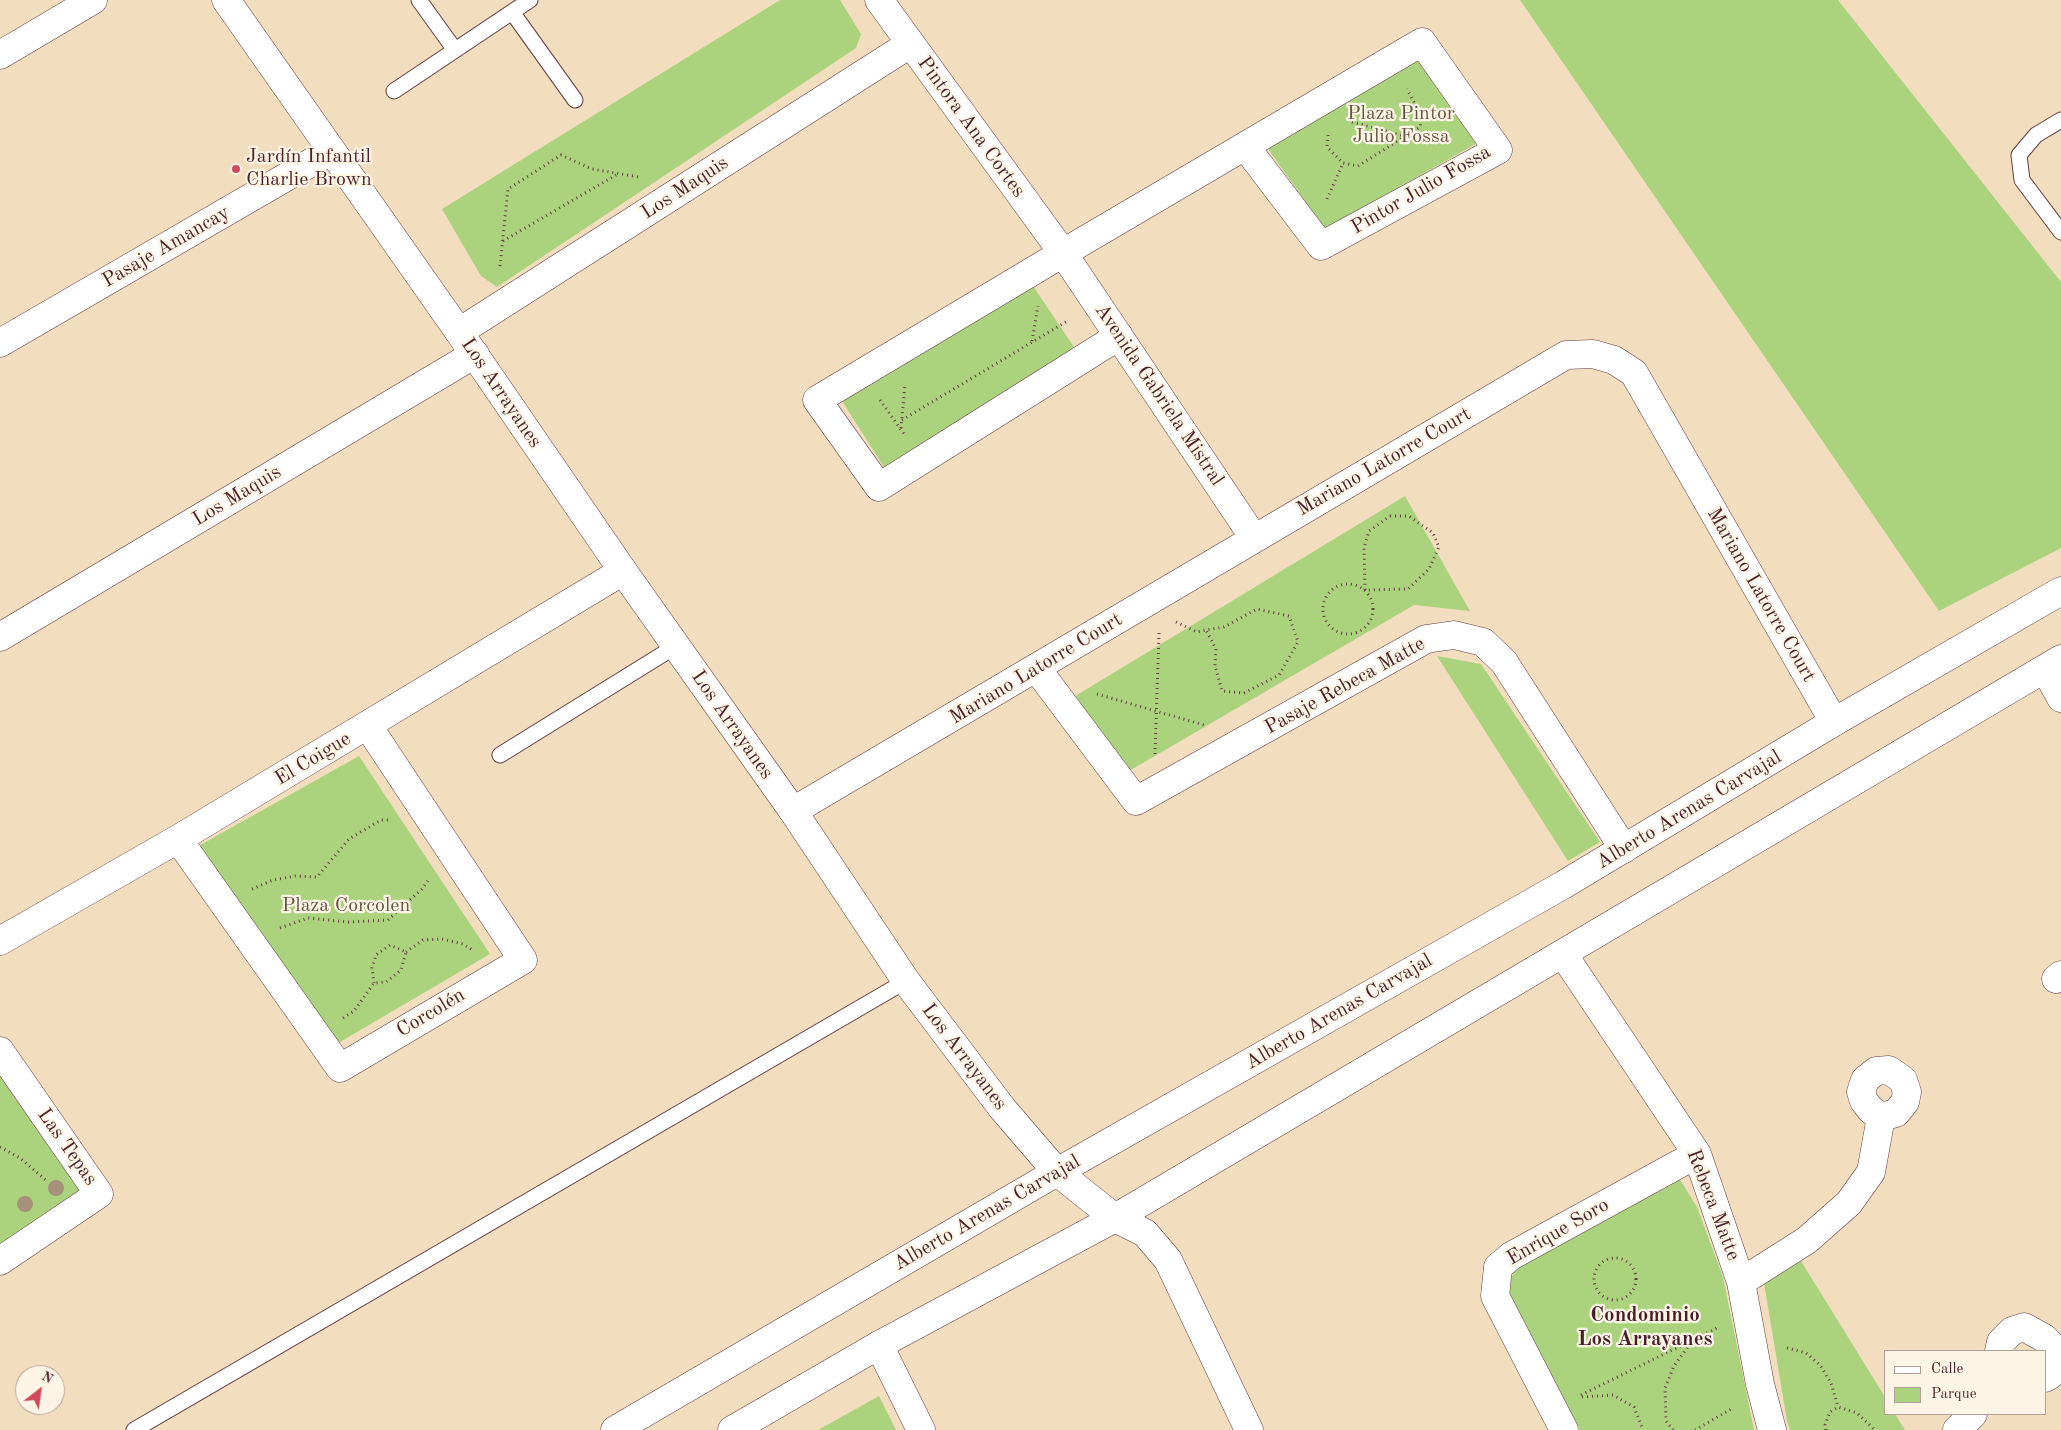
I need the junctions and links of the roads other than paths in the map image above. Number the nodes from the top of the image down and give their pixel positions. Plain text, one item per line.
1 (93, 0) edge
2 (226, 0) edge
3 (419, 0) edge
4 (530, 0) edge
5 (879, 0) edge
6 (512, 12) junction
7 (910, 44) junction
8 (455, 50) junction
9 (0, 55) edge
10 (394, 91) dead end
11 (575, 100) dead end
12 (2061, 120) edge
13 (1245, 146) junction
14 (331, 151) junction
15 (2061, 232) edge
16 (1063, 253) junction
17 (459, 332) junction
18 (1119, 336) junction
19 (0, 343) edge
20 (474, 354) junction
21 (1254, 538) junction
22 (623, 571) junction
23 (2061, 591) edge
24 (0, 638) edge
25 (676, 646) junction
26 (2053, 664) edge
27 (1037, 669) junction
28 (2061, 698) edge
29 (1834, 722) junction
30 (368, 726) junction
31 (500, 755) dead end
32 (793, 811) junction
33 (178, 839) junction
34 (1624, 849) junction
35 (0, 941) edge
36 (1563, 954) junction
37 (906, 981) junction
38 (0, 1051) edge
39 (1881, 1117) dead end
40 (1697, 1154) junction
41 (1057, 1172) junction
42 (1115, 1218) junction
43 (0, 1261) edge
44 (1741, 1282) junction
45 (879, 1345) junction
46 (1999, 1350) edge
47 (2046, 1377) edge
48 (1972, 1415) edge
49 (134, 1430) edge
50 (615, 1430) edge
51 (732, 1430) edge
52 (921, 1430) edge
53 (1249, 1430) edge
54 (1564, 1430) edge
55 (1772, 1430) edge
56 (1957, 1430) edge

1 - 9 street
2 - 14 street, Los Arrayanes
3 - 8 lane
4 - 6 lane
5 - 7 street, Pintora Ana Cortes
6 - 8 lane
6 - 11 lane
7 - 16 street, Pintora Ana Cortes
7 - 17 street, Los Maquis
8 - 10 lane
12 - 15 lane
13 - 13 street, Pintor Julio Fossa
13 - 16 street
14 - 17 street, Los Arrayanes
14 - 19 street, Pasaje Amancay
16 - 18 street, Avenida Gabriela Mistral
16 - 18 street
17 - 20 street, Los Arrayanes
18 - 21 street, Avenida Gabriela Mistral
20 - 22 street, Los Arrayanes
20 - 24 street, Los Maquis
21 - 27 street, Mariano Latorre Court
21 - 29 street, Mariano Latorre Court
22 - 25 street, Los Arrayanes
22 - 30 street, El Coigue
23 - 29 street, Alberto Arenas Carvajal
25 - 31 lane
25 - 32 street, Los Arrayanes
26 - 28 street
26 - 36 street
27 - 32 street, Mariano Latorre Court
27 - 34 street, Pasaje Rebeca Matte
29 - 34 street, Alberto Arenas Carvajal
30 - 33 street, El Coigue
30 - 33 street, Corcolén
32 - 37 street, Los Arrayanes
33 - 35 street, El Coigue
34 - 41 street, Alberto Arenas Carvajal
36 - 40 street, Rebeca Matte
36 - 42 street
37 - 41 street, Los Arrayanes
37 - 49 lane
38 - 43 street, Las Tepas
39 - 44 street
40 - 44 street, Rebeca Matte
40 - 54 street, Enrique Soro
41 - 42 street, Los Arrayanes
41 - 50 street, Alberto Arenas Carvajal
42 - 45 street
42 - 53 street, Los Arrayanes
44 - 55 street, Rebeca Matte
45 - 51 street
45 - 52 street
46 - 47 street
48 - 56 street

